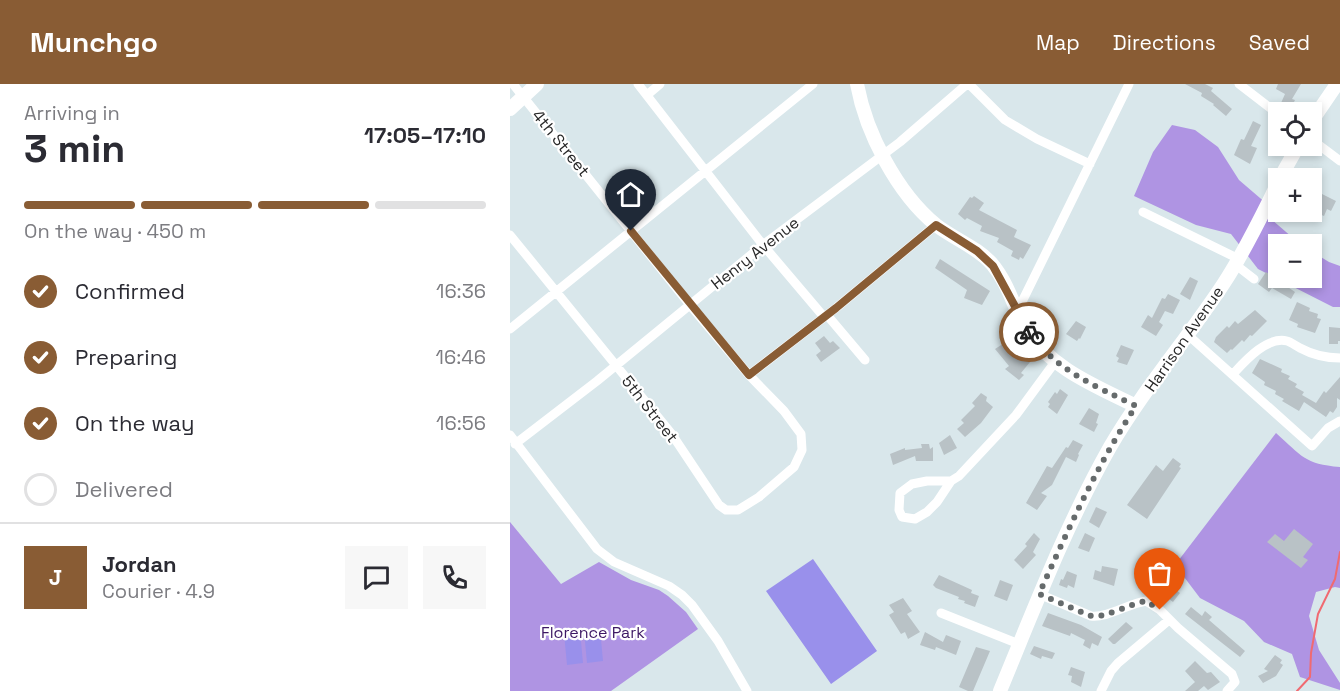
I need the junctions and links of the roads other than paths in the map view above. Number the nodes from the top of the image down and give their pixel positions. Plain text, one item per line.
1 (513, 84) edge
2 (537, 84) edge
3 (638, 84) edge
4 (660, 84) edge
5 (813, 84) edge
6 (857, 84) edge
7 (968, 84) edge
8 (1129, 84) edge
9 (1239, 84) edge
10 (1337, 84) edge
11 (647, 95) junction
12 (524, 97) junction
13 (1268, 106) edge
14 (1322, 106) edge
15 (510, 109) edge
16 (1322, 147) edge
17 (883, 155) junction
18 (1340, 161) edge
19 (1089, 164) junction
20 (705, 171) junction
21 (1268, 202) edge
22 (1143, 212) dead end
23 (936, 225) junction
24 (631, 231) junction
25 (510, 235) edge
26 (763, 245) junction
27 (1237, 262) junction
28 (1254, 279) dead end
29 (557, 292) junction
30 (690, 304) junction
31 (1018, 310) junction
32 (826, 316) junction
33 (510, 328) edge
34 (1188, 334) junction
35 (1340, 357) edge
36 (865, 360) dead end
37 (1055, 362) junction
38 (616, 366) junction
39 (1233, 374) junction
40 (749, 375) junction
41 (1136, 406) junction
42 (1340, 421) edge
43 (513, 440) edge
44 (800, 456) joint
45 (951, 481) junction
46 (1039, 594) junction
47 (941, 613) dead end
48 (1169, 620) junction
49 (1019, 644) junction
50 (747, 691) edge
51 (1000, 691) edge
52 (1101, 691) edge
53 (1227, 691) edge

1 - 12 street, 4th Street
2 - 12 main road
3 - 11 street
4 - 11 street
5 - 20 street
6 - 17 main road
7 - 17 street, Henry Avenue
7 - 19 street
8 - 19 street
9 - 13 street
10 - 14 main road
11 - 20 street
12 - 15 main road
12 - 24 street, 4th Street
16 - 18 street
17 - 23 main road
17 - 26 street, Henry Avenue
19 - 31 street
20 - 24 street
20 - 26 street
21 - 27 main road, Harrison Avenue
22 - 27 street
23 - 31 main road
23 - 32 street
24 - 29 street
24 - 30 street, 4th Street
25 - 29 street, 5th Street
26 - 30 street, Henry Avenue
26 - 32 street
27 - 28 street
27 - 34 main road, Harrison Avenue
29 - 33 street
29 - 38 street, 5th Street
30 - 38 street, Henry Avenue
30 - 40 street, 4th Street
31 - 37 main road
32 - 36 street
32 - 40 street
34 - 39 street
34 - 41 main road, Harrison Avenue
35 - 39 street
37 - 41 main road
37 - 45 street
38 - 43 street, Henry Avenue
38 - 44 street, 5th Street
39 - 42 street
40 - 44 street, 4th Street
41 - 46 main road, Harrison Avenue
43 - 50 street
45 - 45 street
46 - 48 street
46 - 49 main road, Harrison Avenue
47 - 49 street
48 - 52 street
48 - 53 street
49 - 51 main road, Harrison Avenue

